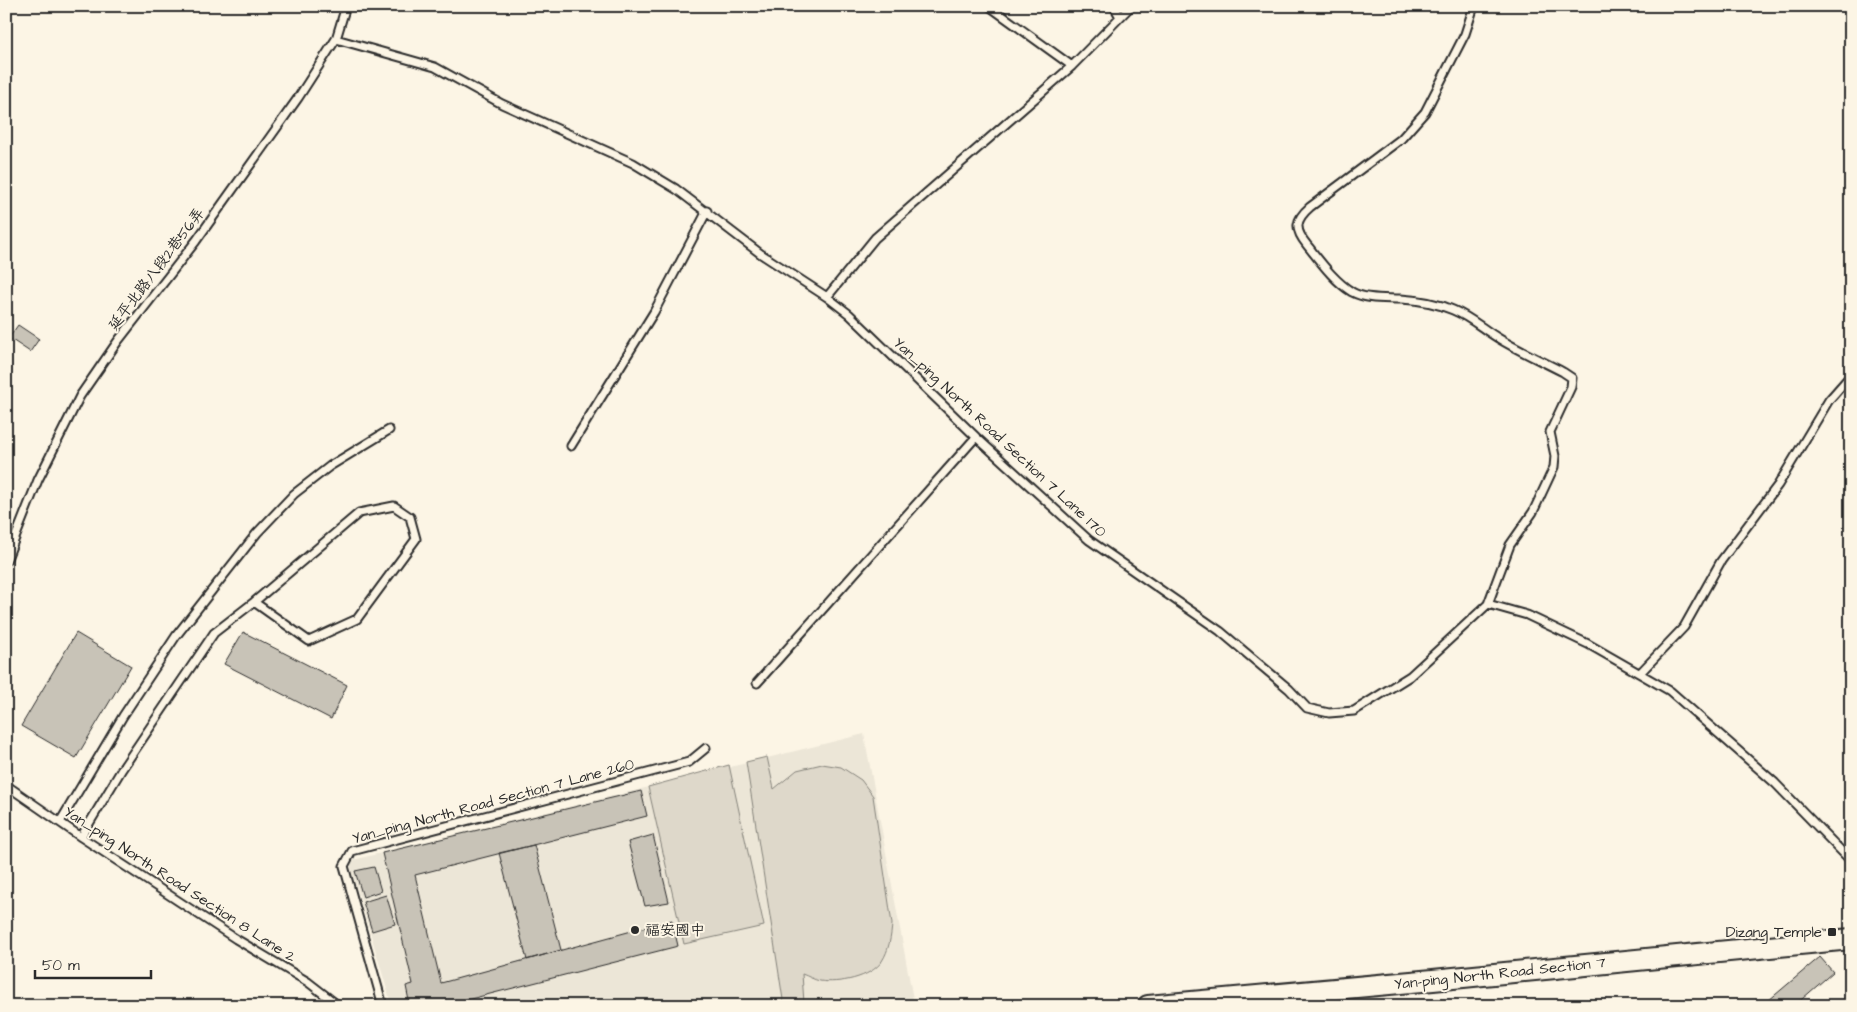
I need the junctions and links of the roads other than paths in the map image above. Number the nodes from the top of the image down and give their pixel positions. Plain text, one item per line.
1 (346, 6) edge
2 (989, 6) edge
3 (1114, 6) edge
4 (1131, 6) edge
5 (1474, 6) edge
6 (1120, 17) junction
7 (336, 39) junction
8 (1072, 66) junction
9 (706, 211) junction
10 (826, 297) junction
11 (1851, 375) edge
12 (389, 430) dead end
13 (976, 437) junction
14 (571, 446) dead end
15 (6, 561) edge
16 (254, 602) junction
17 (1488, 604) junction
18 (1640, 673) junction
19 (757, 683) dead end
20 (706, 748) dead end
21 (6, 785) edge
22 (60, 822) junction
23 (81, 837) junction
24 (1851, 861) edge
25 (1851, 939) edge
26 (1205, 1003) edge
27 (339, 1006) edge
28 (383, 1006) edge
29 (1148, 1006) edge

1 - 7 lane, 延平北路八段2巷56弄
2 - 8 lane
3 - 6 lane
4 - 6 lane
5 - 17 lane
6 - 8 lane
7 - 9 lane, Yan_ping North Road Section 7 Lane 170
7 - 15 lane, 延平北路八段2巷56弄
8 - 10 lane
9 - 10 lane, Yan_ping North Road Section 7 Lane 170
9 - 14 lane
10 - 13 lane, Yan_ping North Road Section 7 Lane 170
11 - 18 lane
12 - 22 lane
13 - 17 lane, Yan_ping North Road Section 7 Lane 170
13 - 19 lane
16 - 16 lane
16 - 23 lane
17 - 18 lane
18 - 24 lane
20 - 28 lane, Yan_ping North Road Section 7 Lane 260
21 - 22 lane, Yan_ping North Road Section 8 Lane 2
22 - 23 lane, Yan_ping North Road Section 8 Lane 2
23 - 27 lane, Yan_ping North Road Section 8 Lane 2
25 - 26 street, Yan-ping North Road Section 7
26 - 29 street, Yan-ping North Road Section 7

